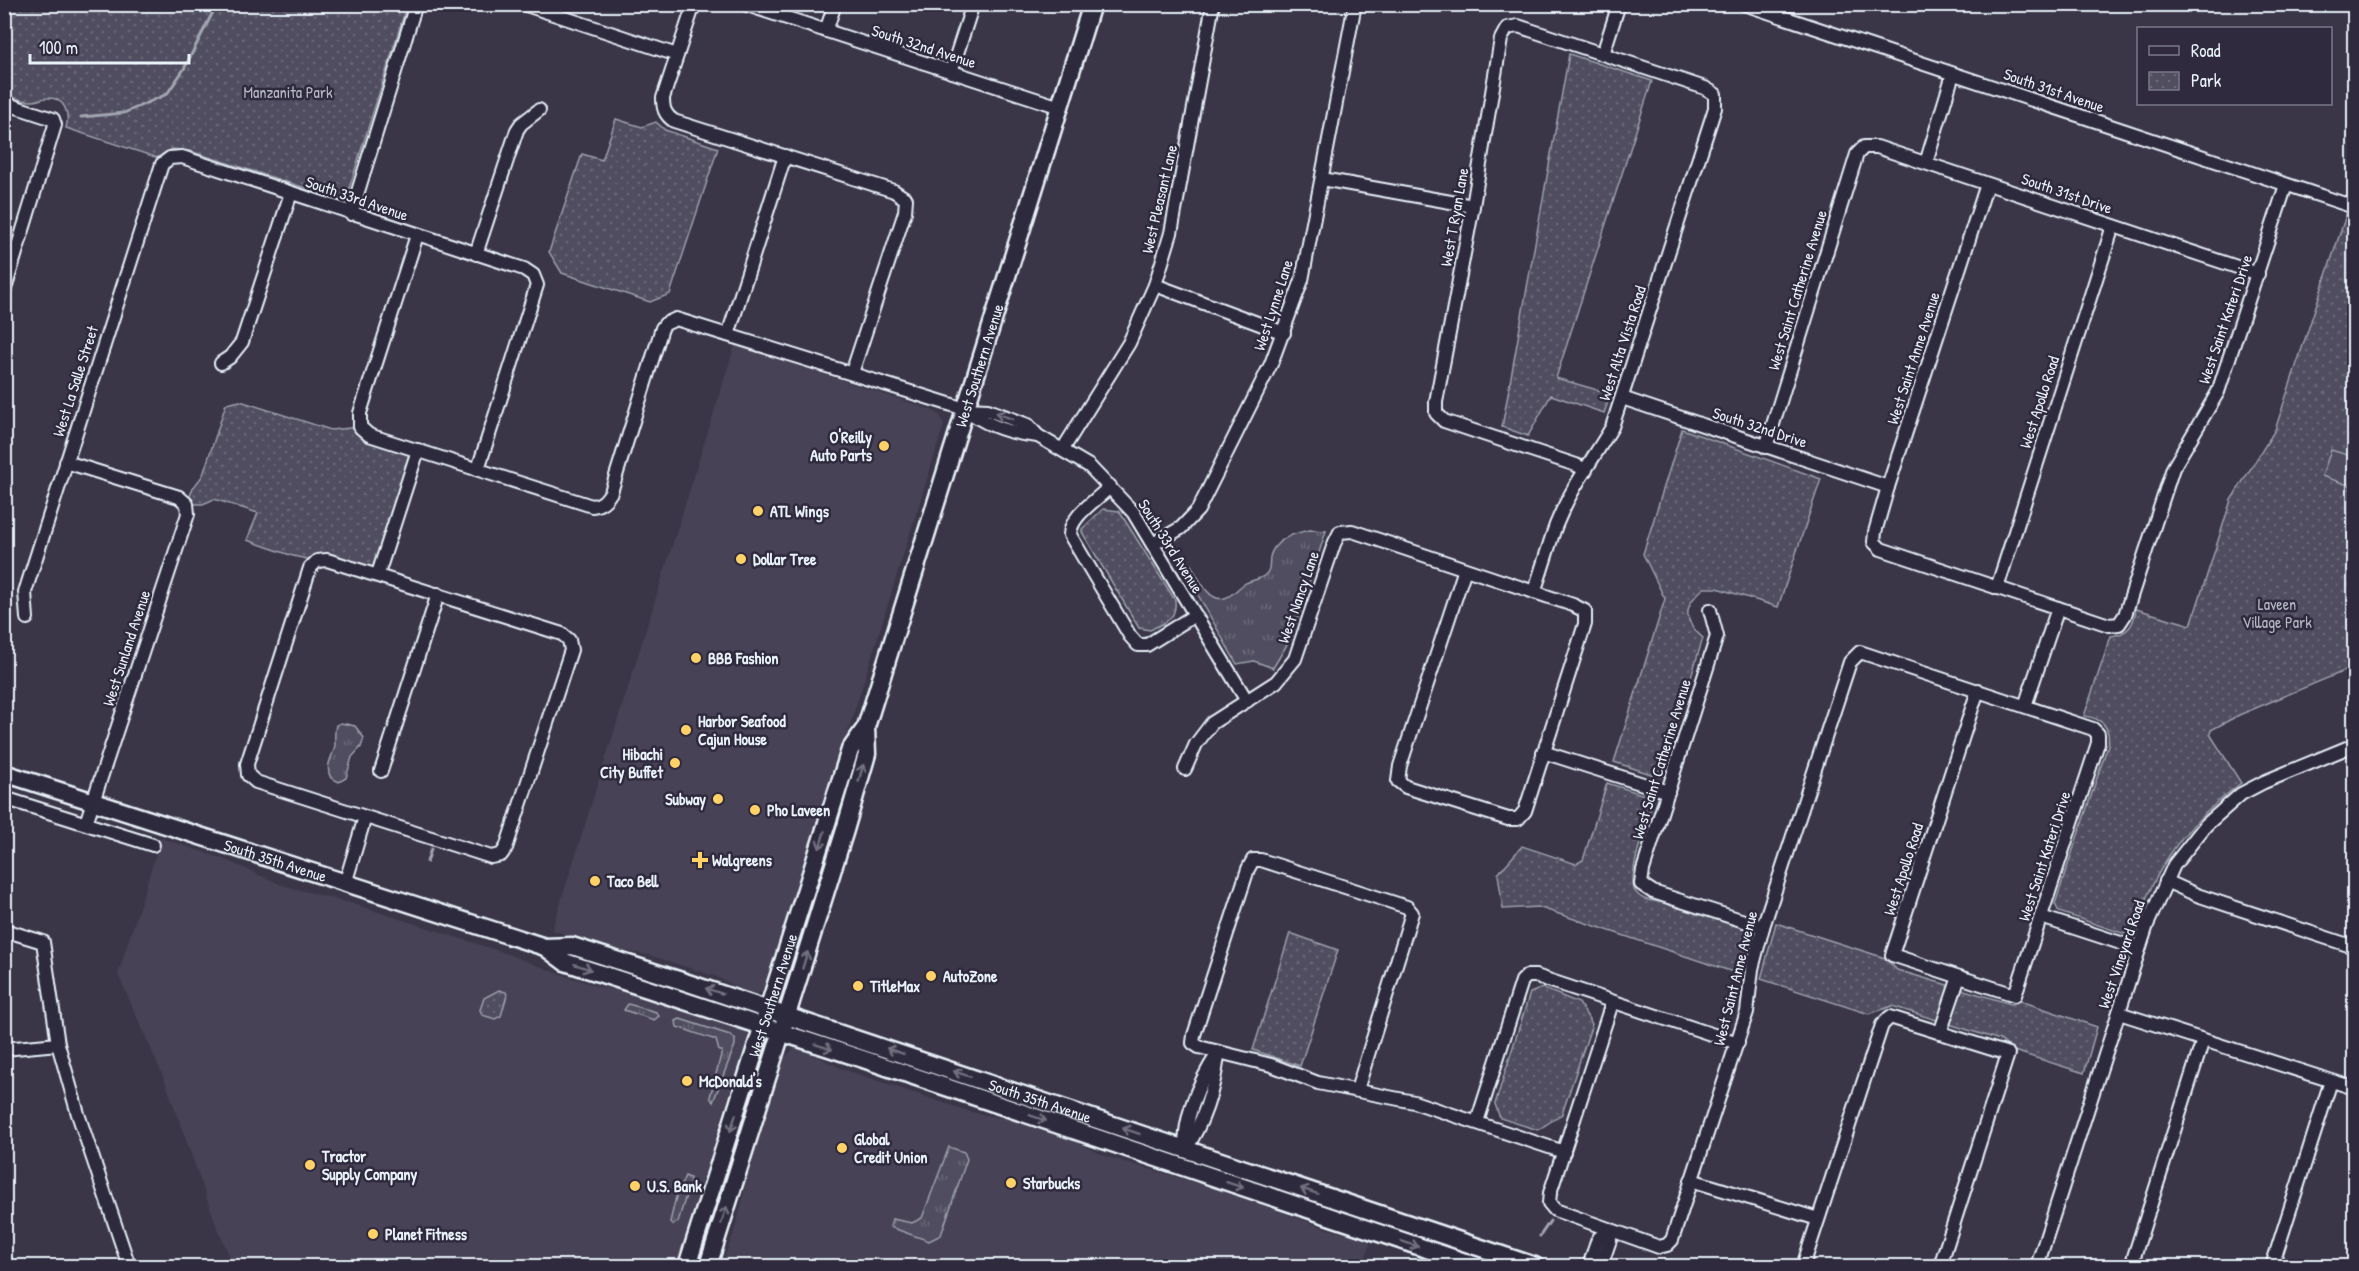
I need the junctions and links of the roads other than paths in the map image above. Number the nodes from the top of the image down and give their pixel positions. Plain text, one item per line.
1 (416, 4) edge
2 (523, 4) edge
3 (694, 4) edge
4 (744, 4) edge
5 (835, 4) edge
6 (973, 4) edge
7 (1092, 4) edge
8 (1213, 4) edge
9 (1355, 4) edge
10 (1619, 4) edge
11 (1744, 4) edge
12 (554, 9) edge
13 (826, 31) junction
14 (1603, 54) junction
15 (677, 55) junction
16 (951, 72) junction
17 (1953, 74) junction
18 (4, 104) edge
19 (1060, 107) junction
20 (538, 110) dead end
21 (1864, 147) joint
22 (785, 156) junction
23 (170, 158) joint
24 (1926, 164) junction
25 (1322, 179) junction
26 (1987, 184) junction
27 (2286, 185) junction
28 (291, 193) junction
29 (1473, 206) junction
30 (2355, 207) edge
31 (351, 214) junction
32 (2113, 226) junction
33 (417, 235) junction
34 (476, 254) junction
35 (2258, 274) junction
36 (1155, 285) junction
37 (4, 292) edge
38 (1284, 333) junction
39 (728, 335) junction
40 (221, 363) dead end
41 (852, 373) junction
42 (1622, 398) junction
43 (965, 409) junction
44 (1766, 447) junction
45 (1063, 449) junction
46 (418, 450) junction
47 (66, 462) junction
48 (478, 469) junction
49 (1586, 470) junction
50 (1110, 486) junction
51 (1888, 487) junction
52 (1153, 544) junction
53 (1465, 569) junction
54 (378, 574) junction
55 (1997, 588) junction
56 (1534, 592) junction
57 (438, 594) junction
58 (2058, 608) junction
59 (1710, 610) dead end
60 (1195, 615) junction
61 (27, 618) dead end
62 (1978, 690) junction
63 (1247, 701) junction
64 (2025, 706) junction
65 (866, 727) junction
66 (2355, 745) edge
67 (1544, 752) junction
68 (1185, 769) dead end
69 (381, 771) dead end
70 (4, 773) edge
71 (1668, 792) junction
72 (4, 798) edge
73 (93, 802) junction
74 (366, 817) junction
75 (86, 824) junction
76 (153, 845) dead end
77 (2166, 880) junction
78 (345, 884) junction
79 (2041, 917) junction
80 (1763, 927) junction
81 (4, 930) edge
82 (2355, 946) edge
83 (545, 947) junction
84 (2139, 949) junction
85 (1959, 977) junction
86 (1612, 1003) junction
87 (770, 1010) junction
88 (2119, 1013) junction
89 (788, 1016) junction
90 (764, 1027) junction
91 (783, 1033) junction
92 (1940, 1033) junction
93 (2204, 1040) junction
94 (1738, 1042) junction
95 (58, 1044) junction
96 (4, 1048) edge
97 (1218, 1053) junction
98 (2331, 1081) junction
99 (2355, 1088) edge
100 (1357, 1090) junction
101 (1078, 1113) junction
102 (1477, 1122) junction
103 (1072, 1130) junction
104 (1185, 1150) junction
105 (1564, 1152) junction
106 (1691, 1180) junction
107 (1818, 1219) junction
108 (1609, 1229) junction
109 (129, 1266) edge
110 (687, 1266) edge
111 (708, 1266) edge
112 (1477, 1266) edge
113 (1535, 1266) edge
114 (1589, 1266) edge
115 (1601, 1266) edge
116 (1803, 1266) edge
117 (1940, 1266) edge
118 (2037, 1266) edge
119 (2131, 1266) edge
120 (2271, 1266) edge

1 - 31 street
2 - 12 street
3 - 15 street
4 - 13 street, South 32nd Avenue
5 - 13 street
6 - 16 street
7 - 19 main road, West Southern Avenue
8 - 36 street, West Pleasant Lane
9 - 25 street, West Lynne Lane
10 - 14 street
11 - 17 street, South 31st Avenue
12 - 15 street
13 - 16 street, South 32nd Avenue
14 - 29 street, West T Ryan Lane
14 - 42 street, West Alta Vista Road
15 - 22 street
16 - 19 street, South 32nd Avenue
17 - 24 street
17 - 27 street, South 31st Avenue
18 - 37 street
19 - 43 main road, West Southern Avenue
20 - 34 street
21 - 24 street, South 31st Drive
21 - 44 street, West Saint Catherine Avenue
22 - 39 street
22 - 41 street
23 - 28 street, South 33rd Avenue
23 - 47 street, West La Salle Street
24 - 26 street, South 31st Drive
25 - 29 street
25 - 38 street, West Lynne Lane
26 - 32 street, South 31st Drive
26 - 51 street, West Saint Anne Avenue
27 - 30 street, South 31st Avenue
27 - 35 street, West Saint Kateri Drive
28 - 31 street, South 33rd Avenue
28 - 40 street
29 - 49 street, West T Ryan Lane
31 - 33 street, South 33rd Avenue
32 - 35 street, South 31st Drive
32 - 55 street, West Apollo Road
33 - 34 street, South 33rd Avenue
33 - 46 street
34 - 48 street, South 33rd Avenue
35 - 58 street, West Saint Kateri Drive
36 - 38 street
36 - 45 street, West Pleasant Lane
38 - 52 street, West Lynne Lane
39 - 41 street, South 33rd Avenue
39 - 48 street, South 33rd Avenue
41 - 43 street, South 33rd Avenue
42 - 44 street, South 32nd Drive
42 - 49 street, West Alta Vista Road
43 - 45 street, South 33rd Avenue
43 - 65 main road, West Southern Avenue
44 - 51 street, South 32nd Drive
45 - 50 street, South 33rd Avenue
46 - 48 street
46 - 54 street
47 - 61 street, West La Salle Street
47 - 73 street, West Sunland Avenue
49 - 56 street, West Alta Vista Road
50 - 52 street, South 33rd Avenue
50 - 60 street
51 - 55 street, West Saint Anne Avenue
52 - 60 street, South 33rd Avenue
53 - 56 street
53 - 63 street, West Nancy Lane
53 - 67 street
54 - 57 street
54 - 74 street
55 - 58 street
56 - 67 street
57 - 69 street
57 - 74 street
58 - 64 street
59 - 71 street, West Saint Catherine Avenue
60 - 63 street, South 33rd Avenue
62 - 64 street
62 - 80 street, West Saint Anne Avenue
62 - 85 street, West Apollo Road
63 - 68 street, West Nancy Lane
64 - 79 street, West Saint Kateri Drive
65 -> 87 main road, West Southern Avenue
89 -> 65 main road, West Southern Avenue
66 - 77 street, West Vineyard Road
67 - 71 street
70 - 73 main road, South 35th Avenue
71 - 80 street, West Saint Catherine Avenue
72 - 75 street
73 - 75 street, West Sunland Avenue
73 - 78 main road, South 35th Avenue
74 - 78 street
75 - 76 street
77 - 82 street
77 - 84 street, West Vineyard Road
78 - 83 main road, South 35th Avenue
79 - 84 street
79 - 85 street, West Saint Kateri Drive
80 - 94 street, West Saint Anne Avenue
81 - 95 street
87 -> 83 main road, South 35th Avenue
83 -> 90 main road, South 35th Avenue
84 - 88 street, West Vineyard Road
85 - 92 street
86 - 94 street
86 - 102 street
86 - 105 street
87 - 89 main road, South 35th Avenue
87 - 90 main road, West Southern Avenue
88 - 93 street
88 - 118 street, West Vineyard Road
89 - 91 main road, West Southern Avenue
101 -> 89 main road, South 35th Avenue
90 - 91 main road, South 35th Avenue
90 -> 110 main road, West Southern Avenue
91 -> 103 main road, South 35th Avenue
111 -> 91 main road, West Southern Avenue
92 - 107 street
92 - 117 street
93 - 98 street
93 - 119 street
94 - 106 street, West Saint Anne Avenue
95 - 96 street
95 - 109 street
97 - 100 street
97 - 100 street
97 - 104 street
98 - 99 street
98 - 120 street
100 - 102 street
101 - 103 main road
104 -> 101 main road, South 35th Avenue
102 - 105 street
103 -> 112 main road, South 35th Avenue
113 -> 104 main road, South 35th Avenue
105 - 108 street
106 - 107 street
106 - 108 street, West Saint Anne Avenue
107 - 116 street
108 - 114 street
108 - 115 street

